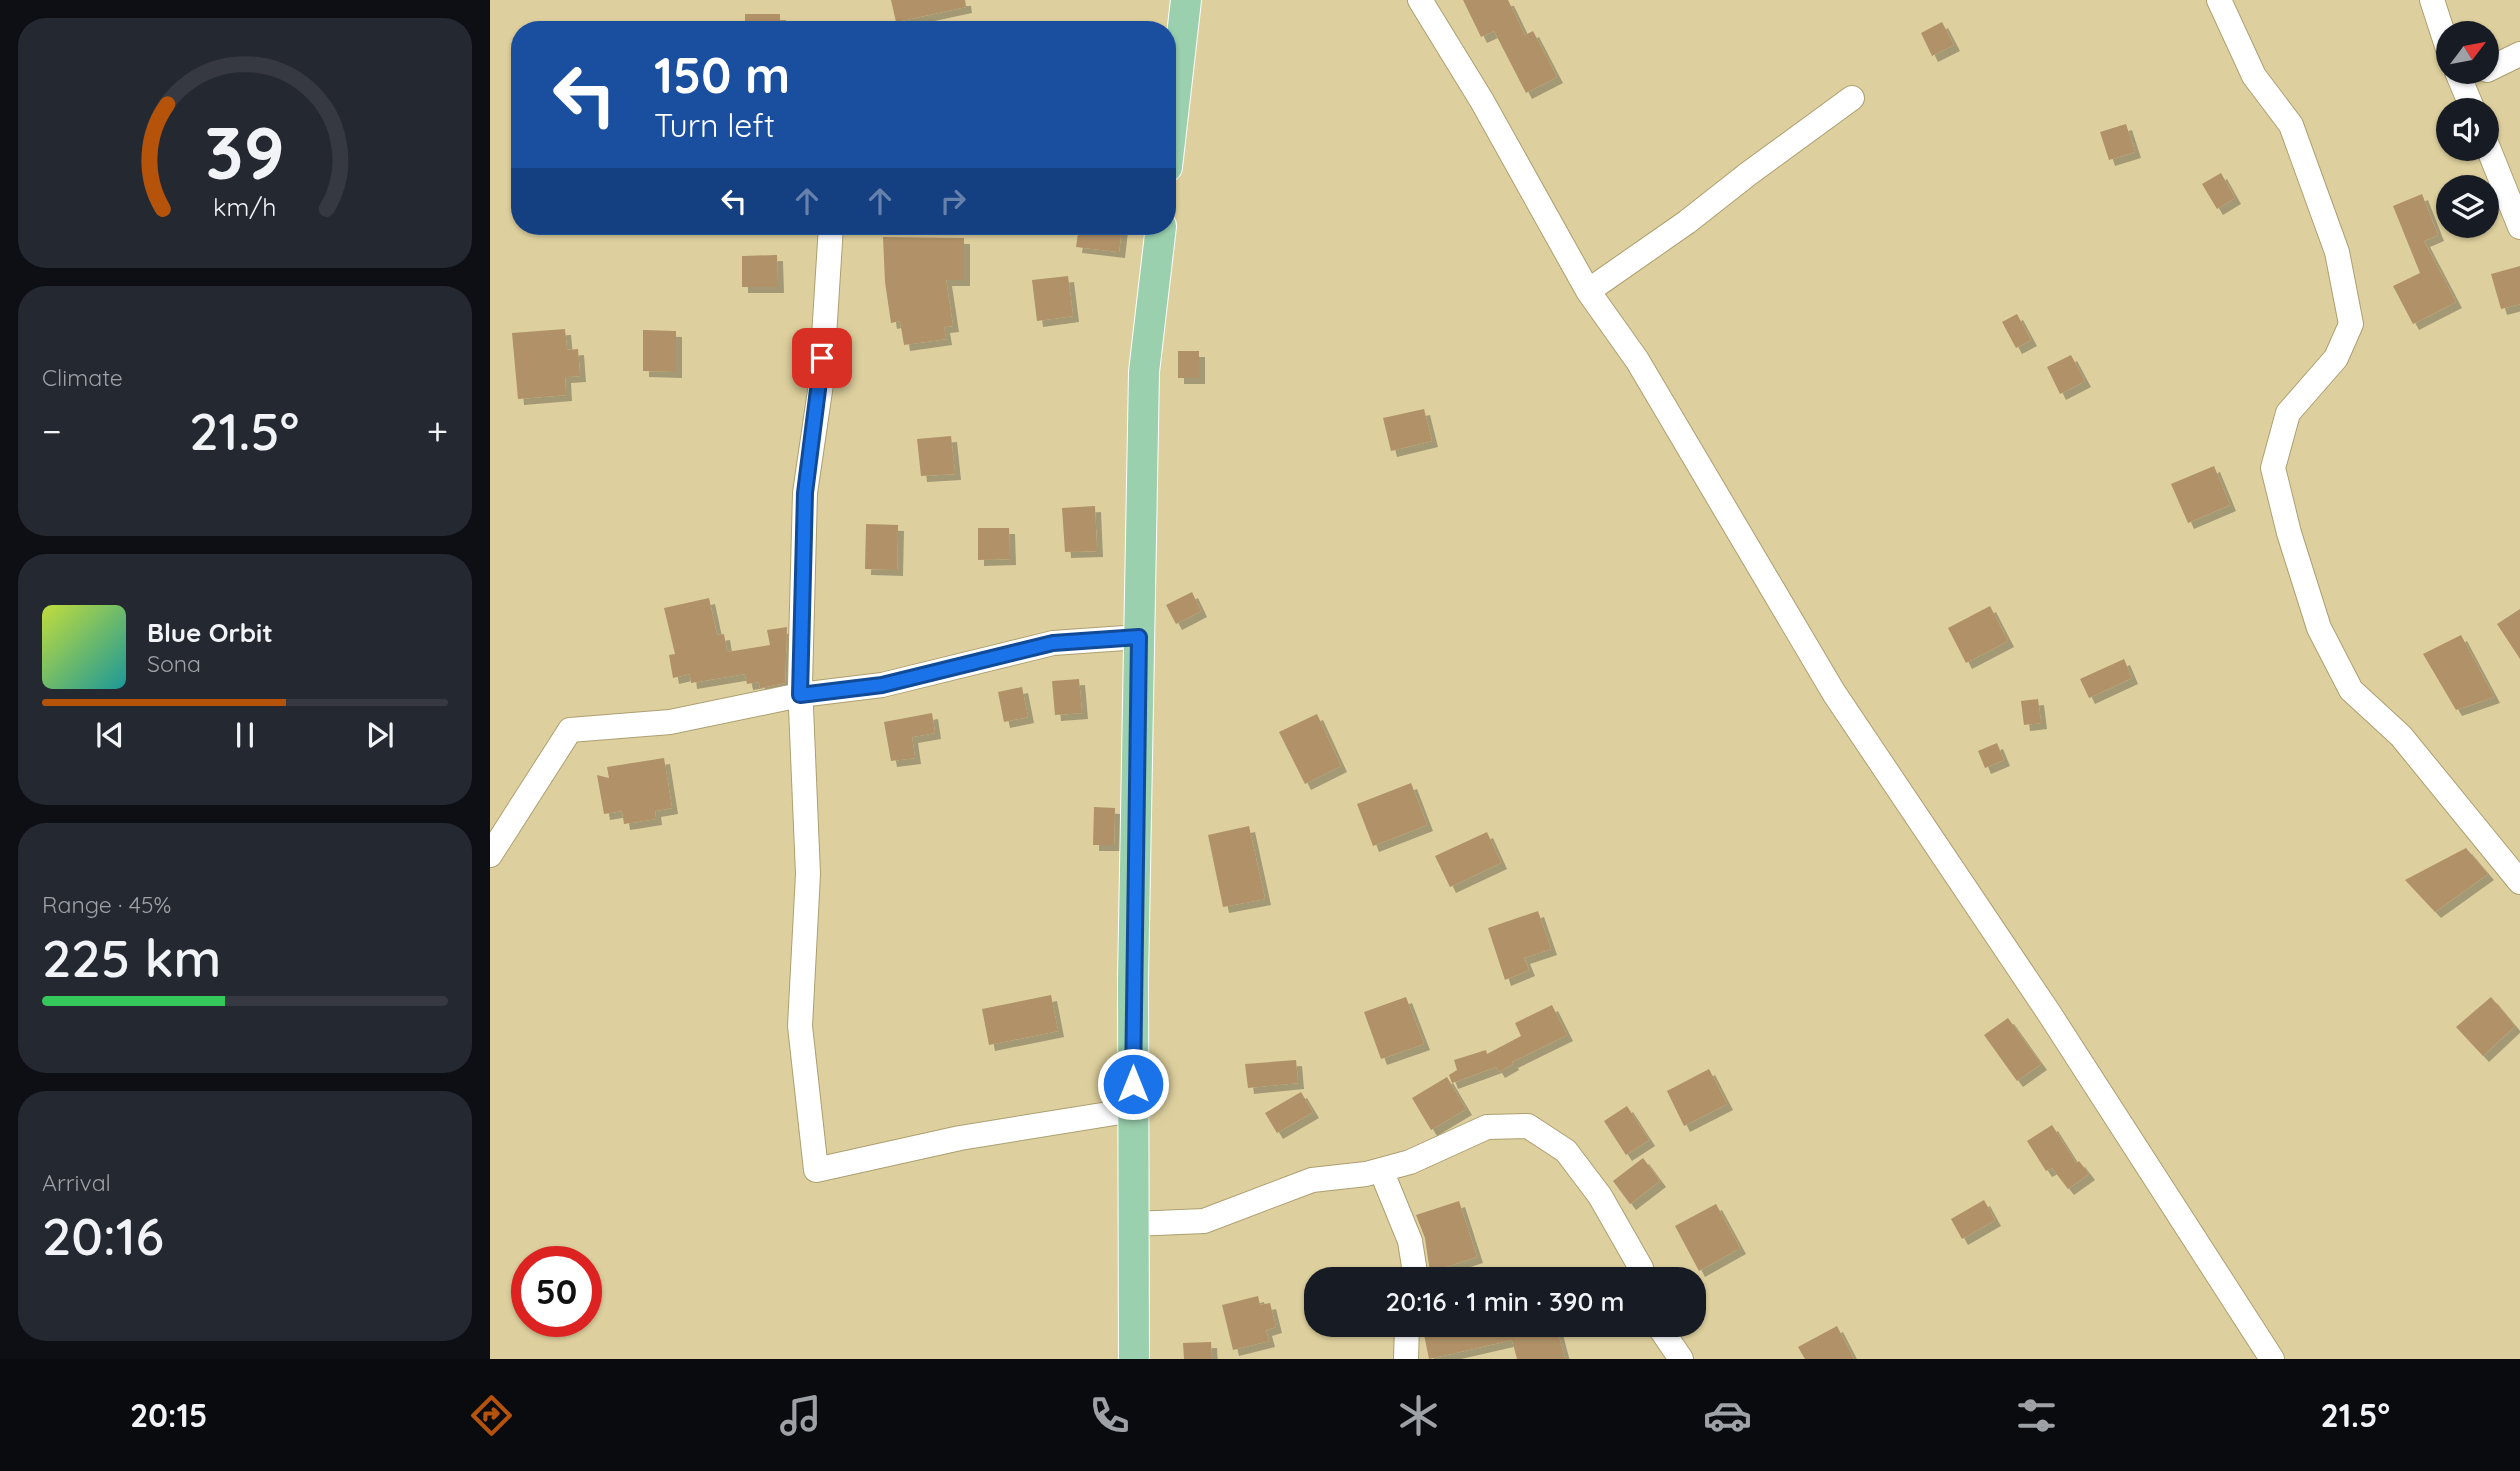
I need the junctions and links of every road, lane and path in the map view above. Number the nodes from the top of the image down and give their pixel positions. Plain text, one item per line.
1 (1186, 0) edge
2 (1420, 0) edge
3 (2219, 0) edge
4 (2431, 0) edge
5 (2438, 21) edge
6 (2520, 54) edge
7 (2499, 63) edge
8 (1176, 88) edge
9 (1852, 98) dead end
10 (2493, 161) edge
11 (2520, 227) edge
12 (830, 235) edge
13 (1160, 235) edge
14 (1588, 291) junction
15 (1139, 637) junction
16 (800, 695) junction
17 (490, 855) edge
18 (2520, 882) edge
19 (1133, 1110) junction
20 (1381, 1170) junction
21 (1133, 1224) junction
22 (1414, 1267) edge
23 (1640, 1267) edge
24 (1407, 1337) edge
25 (1666, 1337) edge
26 (1134, 1359) edge
27 (1406, 1359) edge
28 (1681, 1359) edge
29 (2272, 1359) edge

1 - 8 main road
2 - 14 street
3 - 18 street
4 - 5 street
6 - 7 street
9 - 14 street
10 - 11 street
12 - 16 street
13 - 15 main road
14 - 29 street
15 - 16 street
15 - 19 main road
16 - 17 street
16 - 19 street
19 - 21 main road
20 - 21 street
20 - 22 street
20 - 23 street
21 - 26 main road
24 - 27 street
25 - 28 street

